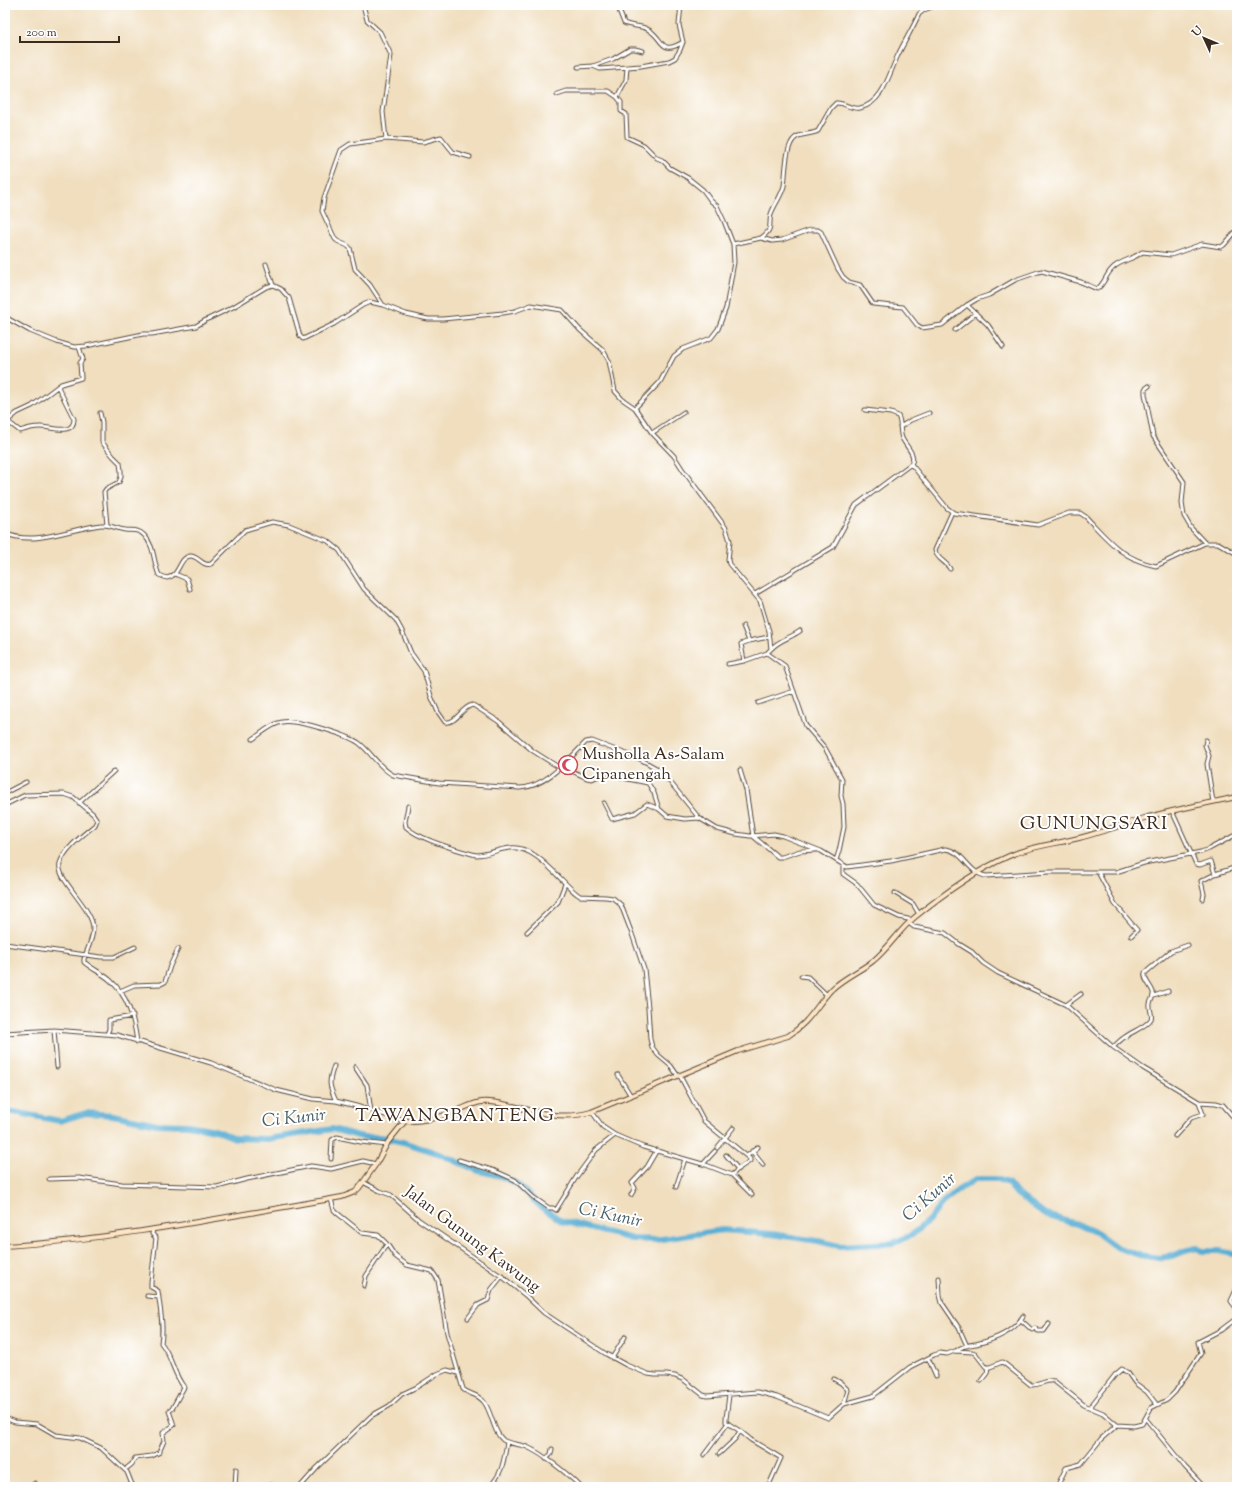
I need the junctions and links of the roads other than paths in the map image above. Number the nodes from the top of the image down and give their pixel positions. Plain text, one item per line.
1 (364, 5) edge
2 (617, 5) edge
3 (681, 5) edge
4 (937, 5) edge
5 (683, 42) junction
6 (643, 50) dead end
7 (593, 66) junction
8 (578, 67) dead end
9 (627, 67) junction
10 (557, 94) dead end
11 (617, 96) junction
12 (386, 139) junction
13 (470, 157) dead end
14 (1237, 230) edge
15 (761, 238) junction
16 (732, 244) junction
17 (266, 264) dead end
18 (273, 285) junction
19 (383, 305) junction
20 (967, 305) junction
21 (976, 313) junction
22 (5, 317) edge
23 (955, 330) dead end
24 (79, 347) junction
25 (1003, 347) dead end
26 (1149, 386) dead end
27 (58, 388) junction
28 (635, 408) junction
29 (865, 410) dead end
30 (684, 412) dead end
31 (100, 413) dead end
32 (928, 413) dead end
33 (6, 422) edge
34 (900, 427) junction
35 (652, 433) junction
36 (911, 464) junction
37 (952, 512) junction
38 (107, 525) junction
39 (5, 532) edge
40 (1206, 543) junction
41 (1237, 554) edge
42 (950, 569) dead end
43 (175, 574) junction
44 (190, 589) dead end
45 (755, 594) junction
46 (743, 626) dead end
47 (800, 631) dead end
48 (769, 637) junction
49 (749, 641) junction
50 (771, 649) junction
51 (767, 653) junction
52 (744, 661) junction
53 (728, 664) dead end
54 (794, 691) junction
55 (758, 703) dead end
56 (253, 739) dead end
57 (1206, 740) dead end
58 (559, 768) junction
59 (740, 770) dead end
60 (114, 771) dead end
61 (26, 782) dead end
62 (5, 793) edge
63 (1237, 797) edge
64 (1213, 802) junction
65 (79, 803) junction
66 (604, 803) dead end
67 (5, 805) edge
68 (408, 806) dead end
69 (659, 809) junction
70 (1172, 812) junction
71 (700, 818) junction
72 (1237, 834) edge
73 (753, 836) junction
74 (818, 850) junction
75 (1191, 854) junction
76 (836, 860) junction
77 (842, 865) junction
78 (1237, 867) edge
79 (979, 872) junction
80 (1098, 872) junction
81 (1215, 874) junction
82 (565, 884) junction
83 (895, 892) dead end
84 (1203, 900) dead end
85 (919, 914) junction
86 (910, 921) junction
87 (527, 932) dead end
88 (1131, 936) dead end
89 (5, 944) edge
90 (1188, 945) dead end
91 (135, 947) dead end
92 (178, 950) dead end
93 (85, 955) junction
94 (801, 976) dead end
95 (120, 991) junction
96 (1168, 992) dead end
97 (1081, 994) dead end
98 (827, 995) junction
99 (1154, 996) junction
100 (1066, 1005) junction
101 (133, 1016) junction
102 (54, 1030) junction
103 (5, 1033) edge
104 (106, 1034) junction
105 (137, 1042) junction
106 (1113, 1047) junction
107 (334, 1066) dead end
108 (355, 1067) dead end
109 (57, 1068) dead end
110 (618, 1075) dead end
111 (679, 1076) junction
112 (631, 1096) junction
113 (336, 1101) junction
114 (1199, 1102) junction
115 (1237, 1110) edge
116 (371, 1111) junction
117 (592, 1112) junction
118 (1233, 1117) junction
119 (405, 1121) junction
120 (1237, 1126) edge
121 (733, 1128) dead end
122 (615, 1135) junction
123 (1175, 1136) dead end
124 (724, 1139) junction
125 (387, 1143) junction
126 (758, 1147) dead end
127 (657, 1150) junction
128 (752, 1152) junction
129 (726, 1155) dead end
130 (747, 1156) junction
131 (331, 1159) dead end
132 (685, 1159) junction
133 (459, 1160) dead end
134 (376, 1164) junction
135 (703, 1164) junction
136 (763, 1165) dead end
137 (738, 1169) junction
138 (732, 1175) junction
139 (49, 1179) dead end
140 (363, 1182) junction
141 (676, 1187) dead end
142 (631, 1195) dead end
143 (752, 1195) dead end
144 (331, 1199) junction
145 (153, 1229) junction
146 (387, 1244) junction
147 (5, 1246) edge
148 (502, 1276) junction
149 (939, 1278) dead end
150 (364, 1286) dead end
151 (1237, 1288) edge
152 (148, 1296) dead end
153 (159, 1297) junction
154 (1237, 1309) edge
155 (1023, 1316) dead end
156 (468, 1318) dead end
157 (1237, 1318) edge
158 (1021, 1320) junction
159 (1049, 1324) dead end
160 (625, 1337) dead end
161 (967, 1346) junction
162 (955, 1351) junction
163 (612, 1358) junction
164 (928, 1358) junction
165 (988, 1367) junction
166 (458, 1373) junction
167 (936, 1376) dead end
168 (834, 1379) dead end
169 (981, 1381) dead end
170 (729, 1395) junction
171 (844, 1404) junction
172 (1157, 1405) junction
173 (1090, 1407) junction
174 (5, 1418) edge
175 (1146, 1419) junction
176 (728, 1423) junction
177 (1117, 1425) junction
178 (740, 1431) junction
179 (507, 1442) junction
180 (552, 1449) dead end
181 (719, 1454) dead end
182 (704, 1455) dead end
183 (546, 1459) junction
184 (127, 1468) dead end
185 (236, 1469) dead end
186 (35, 1483) dead end
187 (613, 1484) dead end
188 (29, 1487) edge
189 (133, 1487) edge
190 (235, 1487) edge
191 (262, 1487) edge
192 (282, 1487) edge
193 (300, 1487) edge
194 (489, 1487) edge
195 (581, 1487) edge
196 (608, 1487) edge
197 (768, 1487) edge
198 (1057, 1487) edge
199 (1204, 1487) edge

1 - 12 street
2 - 5 street
3 - 5 street
4 - 15 street
5 - 9 street
6 - 7 street
7 - 8 street
7 - 9 street
9 - 11 street
10 - 11 street
11 - 16 street
12 - 13 street
12 - 19 street
14 - 20 street
15 - 16 street
15 - 20 street
16 - 28 street
17 - 18 street
18 - 19 street
18 - 24 street
19 - 28 street
20 - 21 street
21 - 23 street
21 - 25 street
22 - 24 street
24 - 27 street
26 - 40 street
27 - 33 street
27 - 33 street
28 - 35 street
29 - 34 street
30 - 35 street
31 - 38 street
32 - 34 street
34 - 36 street
35 - 45 street
36 - 37 street
36 - 45 street
37 - 40 street
37 - 42 street
38 - 39 street
38 - 43 street
40 - 41 street
43 - 44 street
43 - 58 street
45 - 48 street
46 - 49 street
47 - 50 street
48 - 49 street
48 - 50 street
49 - 52 street
50 - 51 street
51 - 52 street
51 - 54 street
52 - 53 street
54 - 55 street
54 - 76 street
56 - 58 street
57 - 64 street
58 - 69 street
58 - 71 street
59 - 73 street
60 - 65 street
61 - 62 street
63 - 64 street
64 - 70 street
65 - 67 street
65 - 93 street
66 - 69 street
68 - 82 street
69 - 71 street
70 - 75 street
70 - 79 street
71 - 73 street
72 - 75 street
73 - 74 street
73 - 74 street
74 - 76 street
75 - 80 street
75 - 81 street
76 - 77 street
77 - 79 street
77 - 86 street
78 - 81 street
79 - 80 street
79 - 85 street
80 - 88 street
81 - 84 street
82 - 87 street
82 - 111 street
83 - 85 street
85 - 86 street
86 - 98 street
86 - 100 street
89 - 93 street
90 - 99 street
91 - 93 street
92 - 95 street
93 - 95 street
94 - 98 street
95 - 101 street
96 - 99 street
97 - 100 street
98 - 111 street
99 - 106 street
100 - 106 street
101 - 104 street
101 - 105 street
102 - 103 street
102 - 104 street
102 - 109 street
104 - 105 street
105 - 113 street
106 - 114 street
107 - 113 street
108 - 116 street
110 - 112 street
111 - 112 street
111 - 124 street
112 - 117 street
113 - 116 street
114 - 118 street
114 - 123 street
115 - 118 street
116 - 119 street
117 - 119 street
117 - 122 street
118 - 120 street
119 - 125 street
121 - 124 street
122 - 127 street
122 - 133 street
124 - 130 street
124 - 135 street
125 - 131 street
125 - 134 street
126 - 128 street
127 - 132 street
127 - 142 street
128 - 130 street
128 - 136 street
129 - 137 street
130 - 137 street
132 - 135 street
132 - 141 street
134 - 139 street
134 - 140 street
135 - 138 street
137 - 138 street
138 - 143 street
140 - 144 street
140 - 148 street, Jalan Gunung Kawung
144 - 145 street
144 - 146 street
145 - 147 street
145 - 153 street
146 - 150 street
146 - 166 street
148 - 156 street
148 - 163 street, Jalan Gunung Kawung
149 - 161 street
151 - 154 street
152 - 153 street
153 - 184 street
155 - 158 street
157 - 172 street
158 - 159 street
158 - 161 street
160 - 163 street
161 - 162 street
162 - 164 street
162 - 165 street
163 - 170 street, Jalan Gunung Kawung
164 - 167 street
164 - 171 street
165 - 169 street
165 - 173 street
166 - 179 street
166 - 193 street
168 - 171 street
170 - 171 street, Jalan Gunung Kawung
170 - 176 street
172 - 173 street
172 - 175 street
173 - 177 street
174 - 189 street
175 - 177 street
175 - 199 street
176 - 178 street
176 - 182 street
177 - 198 street
178 - 181 street
178 - 197 street
179 - 183 street
179 - 194 street
180 - 183 street
183 - 195 street
185 - 190 street
186 - 188 street
187 - 196 street
191 - 192 street

